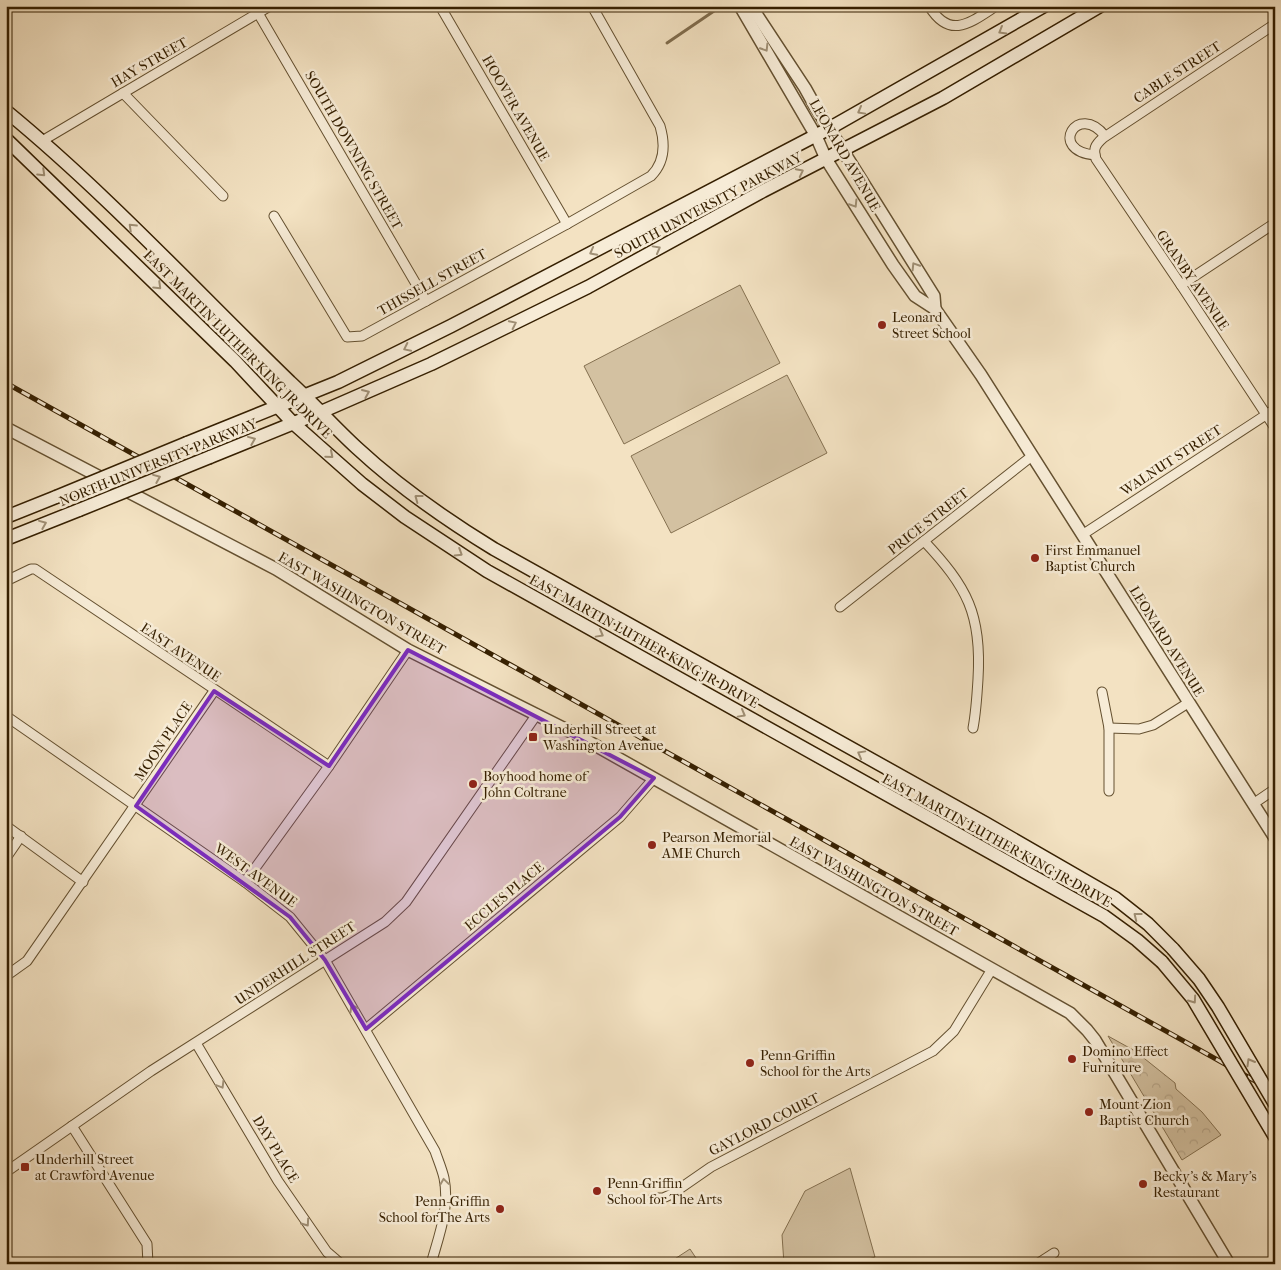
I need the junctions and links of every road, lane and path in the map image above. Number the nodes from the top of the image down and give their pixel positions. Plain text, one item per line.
1 (270, 6) edge
2 (440, 6) edge
3 (592, 6) edge
4 (740, 6) edge
5 (751, 6) edge
6 (929, 6) edge
7 (996, 6) edge
8 (1044, 6) edge
9 (1100, 6) edge
10 (258, 13) junction
11 (1275, 24) edge
12 (123, 93) junction
13 (6, 111) edge
14 (830, 128) junction
15 (816, 136) junction
16 (1105, 136) junction
17 (6, 140) edge
18 (42, 141) junction
19 (843, 150) junction
20 (1095, 155) junction
21 (826, 158) junction
22 (223, 196) dead end
23 (274, 216) dead end
24 (567, 224) junction
25 (1275, 224) edge
26 (1181, 284) junction
27 (426, 301) junction
28 (935, 310) junction
29 (305, 396) junction
30 (277, 407) junction
31 (1275, 409) edge
32 (321, 412) junction
33 (1266, 415) junction
34 (293, 423) junction
35 (6, 428) edge
36 (1275, 428) edge
37 (1032, 456) junction
38 (6, 517) edge
39 (1082, 535) junction
40 (6, 539) edge
41 (924, 541) junction
42 (6, 581) edge
43 (840, 607) dead end
44 (408, 650) junction
45 (214, 691) junction
46 (1102, 692) dead end
47 (1188, 703) junction
48 (536, 714) junction
49 (6, 716) edge
50 (973, 728) dead end
51 (1108, 728) junction
52 (329, 766) junction
53 (654, 778) junction
54 (1275, 790) edge
55 (1109, 791) dead end
56 (1252, 804) junction
57 (136, 806) junction
58 (6, 826) edge
59 (21, 836) junction
60 (1275, 838) edge
61 (6, 858) edge
62 (83, 882) junction
63 (245, 882) junction
64 (326, 960) junction
65 (992, 969) junction
66 (6, 976) edge
67 (366, 1029) junction
68 (196, 1043) junction
69 (1275, 1104) edge
70 (72, 1126) junction
71 (1275, 1137) edge
72 (6, 1172) edge
73 (653, 1198) dead end
74 (1054, 1253) dead end
75 (148, 1264) edge
76 (341, 1264) edge
77 (431, 1264) edge
78 (1037, 1264) edge
79 (1229, 1264) edge

1 - 10 street, HAY STREET
2 - 24 street, HOOVER AVENUE
3 - 24 street, THISSELL STREET
4 -> 15 street, LEONARD AVENUE
5 - 14 street, LEONARD AVENUE
6 - 7 street
8 -> 14 main road, SOUTH UNIVERSITY PARKWAY
9 - 19 main road, SOUTH UNIVERSITY PARKWAY
10 - 12 street, HAY STREET
10 - 27 street, SOUTH DOWNING STREET
11 - 16 street, CABLE STREET
12 - 18 street, HAY STREET
12 - 22 street
13 - 18 main road, EAST MARTIN LUTHER KING JR DRIVE
14 - 15 main road, SOUTH UNIVERSITY PARKWAY
14 - 19 street, LEONARD AVENUE
15 - 21 street, LEONARD AVENUE
15 -> 29 main road, SOUTH UNIVERSITY PARKWAY
16 - 20 street, CABLE STREET
16 - 20 street
17 -> 30 main road, EAST MARTIN LUTHER KING JR DRIVE
29 -> 18 main road, EAST MARTIN LUTHER KING JR DRIVE
19 - 21 main road, SOUTH UNIVERSITY PARKWAY
28 -> 19 street, LEONARD AVENUE
20 - 26 street, GRANBY AVENUE
21 -> 28 street, LEONARD AVENUE
32 -> 21 main road, SOUTH UNIVERSITY PARKWAY
23 - 27 street, THISSELL STREET
24 - 27 street, THISSELL STREET
25 - 26 street
26 - 33 street, GRANBY AVENUE
28 - 37 street, LEONARD AVENUE
29 - 30 main road, NORTH UNIVERSITY PARKWAY
29 - 32 main road, EAST MARTIN LUTHER KING JR DRIVE
30 - 34 main road, EAST MARTIN LUTHER KING JR DRIVE
30 - 38 main road, NORTH UNIVERSITY PARKWAY, bridge
31 - 33 street, WALNUT STREET
32 - 34 main road, NORTH UNIVERSITY PARKWAY
69 -> 32 main road, EAST MARTIN LUTHER KING JR DRIVE, bridge
33 - 36 street, GRANBY AVENUE
33 - 39 street, WALNUT STREET
40 -> 34 main road, NORTH UNIVERSITY PARKWAY, bridge
34 -> 71 main road, EAST MARTIN LUTHER KING JR DRIVE, bridge
35 - 44 street, EAST WASHINGTON STREET
37 - 39 street, LEONARD AVENUE
37 - 41 street, PRICE STREET
39 - 47 street, LEONARD AVENUE
41 - 43 street, PRICE STREET
41 - 50 street
42 - 45 street, EAST AVENUE
44 - 48 street, EAST WASHINGTON STREET
44 - 52 street
45 - 52 street, EAST AVENUE
45 - 57 street, MOON PLACE
46 - 51 street
47 - 51 street
47 - 56 street, LEONARD AVENUE
48 - 53 street, EAST WASHINGTON STREET
48 - 64 street, UNDERHILL STREET
49 - 57 street, WEST AVENUE
51 - 55 street
52 - 63 street
53 - 65 street, EAST WASHINGTON STREET
53 - 67 street, ECCLES PLACE
54 - 56 street
56 - 60 street, LEONARD AVENUE
57 - 62 street, MOON PLACE
57 - 63 street, WEST AVENUE
58 - 59 street
59 - 61 street
59 - 62 street
62 - 66 street, MOON PLACE
63 - 64 street, WEST AVENUE
67 -> 64 street, WEST AVENUE
64 - 68 street, UNDERHILL STREET
65 - 73 street, GAYLORD COURT
65 - 79 street, EAST WASHINGTON STREET
77 -> 67 street, WEST AVENUE
68 - 70 street, UNDERHILL STREET
68 -> 76 street, DAY PLACE
70 - 72 street, UNDERHILL STREET
70 - 75 street
74 - 78 street

